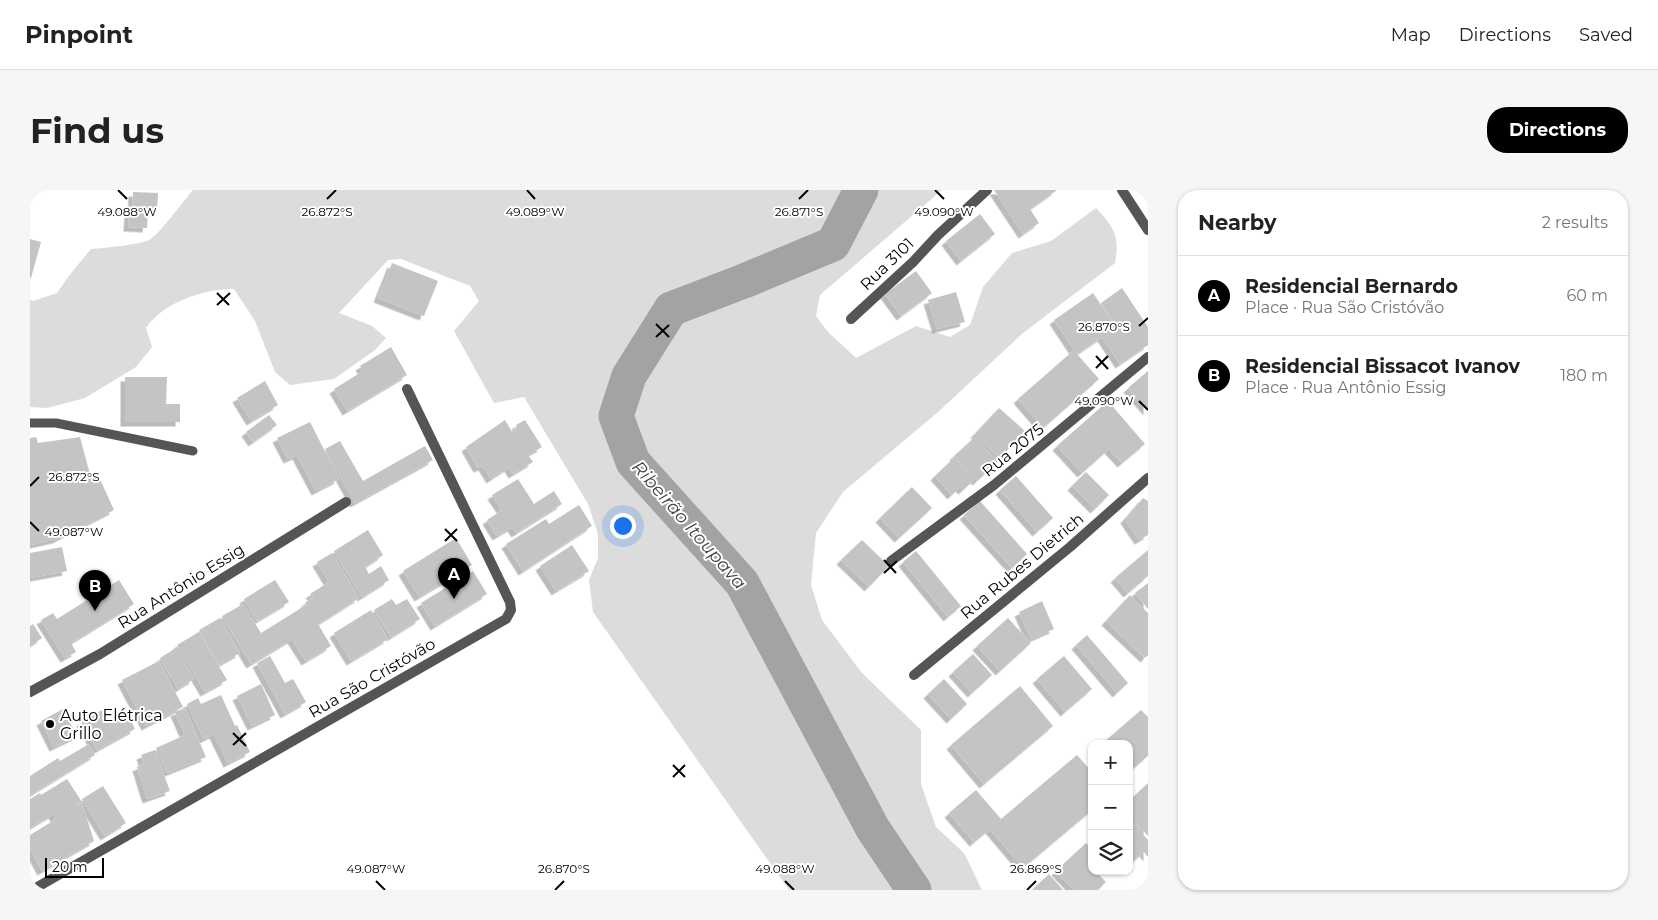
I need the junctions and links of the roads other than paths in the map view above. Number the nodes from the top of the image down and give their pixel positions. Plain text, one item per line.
1 (987, 190) edge
2 (1122, 190) edge
3 (1148, 230) edge
4 (851, 319) dead end
5 (1148, 357) edge
6 (407, 389) dead end
7 (30, 423) edge
8 (193, 452) dead end
9 (1148, 478) edge
10 (346, 502) dead end
11 (891, 560) dead end
12 (914, 675) dead end
13 (30, 692) edge
14 (32, 890) edge

1 - 4 street, Rua 3101
2 - 3 street
5 - 11 street, Rua 2075
6 - 14 street, Rua São Cristóvão
7 - 8 lane
9 - 12 street, Rua Rubes Dietrich
10 - 13 street, Rua Antônio Essig

